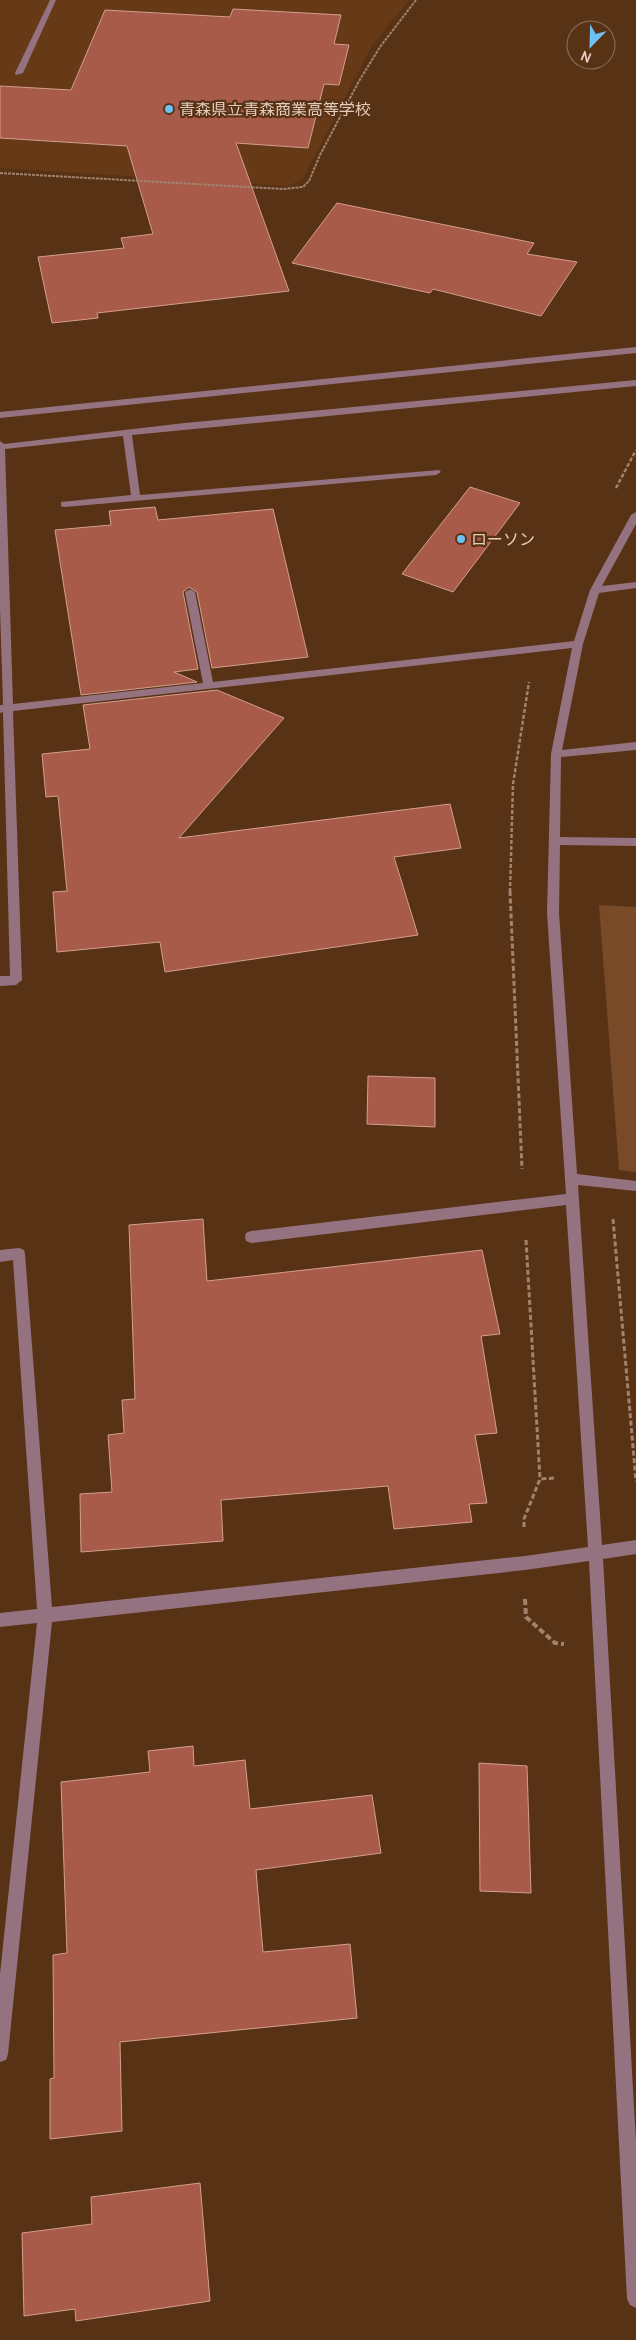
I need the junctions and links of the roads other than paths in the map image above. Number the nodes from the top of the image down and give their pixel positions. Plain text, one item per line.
1 (53, 0) edge
2 (18, 73) dead end
3 (636, 350) edge
4 (636, 383) edge
5 (0, 415) edge
6 (127, 432) junction
7 (0, 446) edge
8 (436, 472) dead end
9 (136, 498) junction
10 (64, 504) dead end
11 (636, 515) edge
12 (636, 585) edge
13 (596, 590) junction
14 (190, 592) dead end
15 (578, 644) junction
16 (209, 686) junction
17 (4, 709) edge
18 (636, 746) edge
19 (556, 754) junction
20 (554, 841) junction
21 (636, 842) edge
22 (0, 981) edge
23 (571, 1179) junction
24 (636, 1186) edge
25 (572, 1199) junction
26 (251, 1237) dead end
27 (0, 1256) edge
28 (636, 1547) edge
29 (595, 1554) junction
30 (45, 1614) junction
31 (0, 1620) edge
32 (0, 2054) edge
33 (636, 2299) edge

1 - 2 street
3 - 5 street
4 - 6 street
6 - 7 street
6 - 9 street
7 - 17 street
8 - 9 street
9 - 10 street
11 - 13 street
12 - 13 street
13 - 15 street
14 - 16 street
15 - 16 street
15 - 19 street
16 - 17 street
17 - 22 street
18 - 19 street
19 - 20 street
20 - 21 street
20 - 23 street
23 - 24 street
23 - 25 street
25 - 26 street
25 - 29 street
27 - 30 street
28 - 29 street
29 - 30 street
29 - 33 street
30 - 31 street
30 - 32 street

